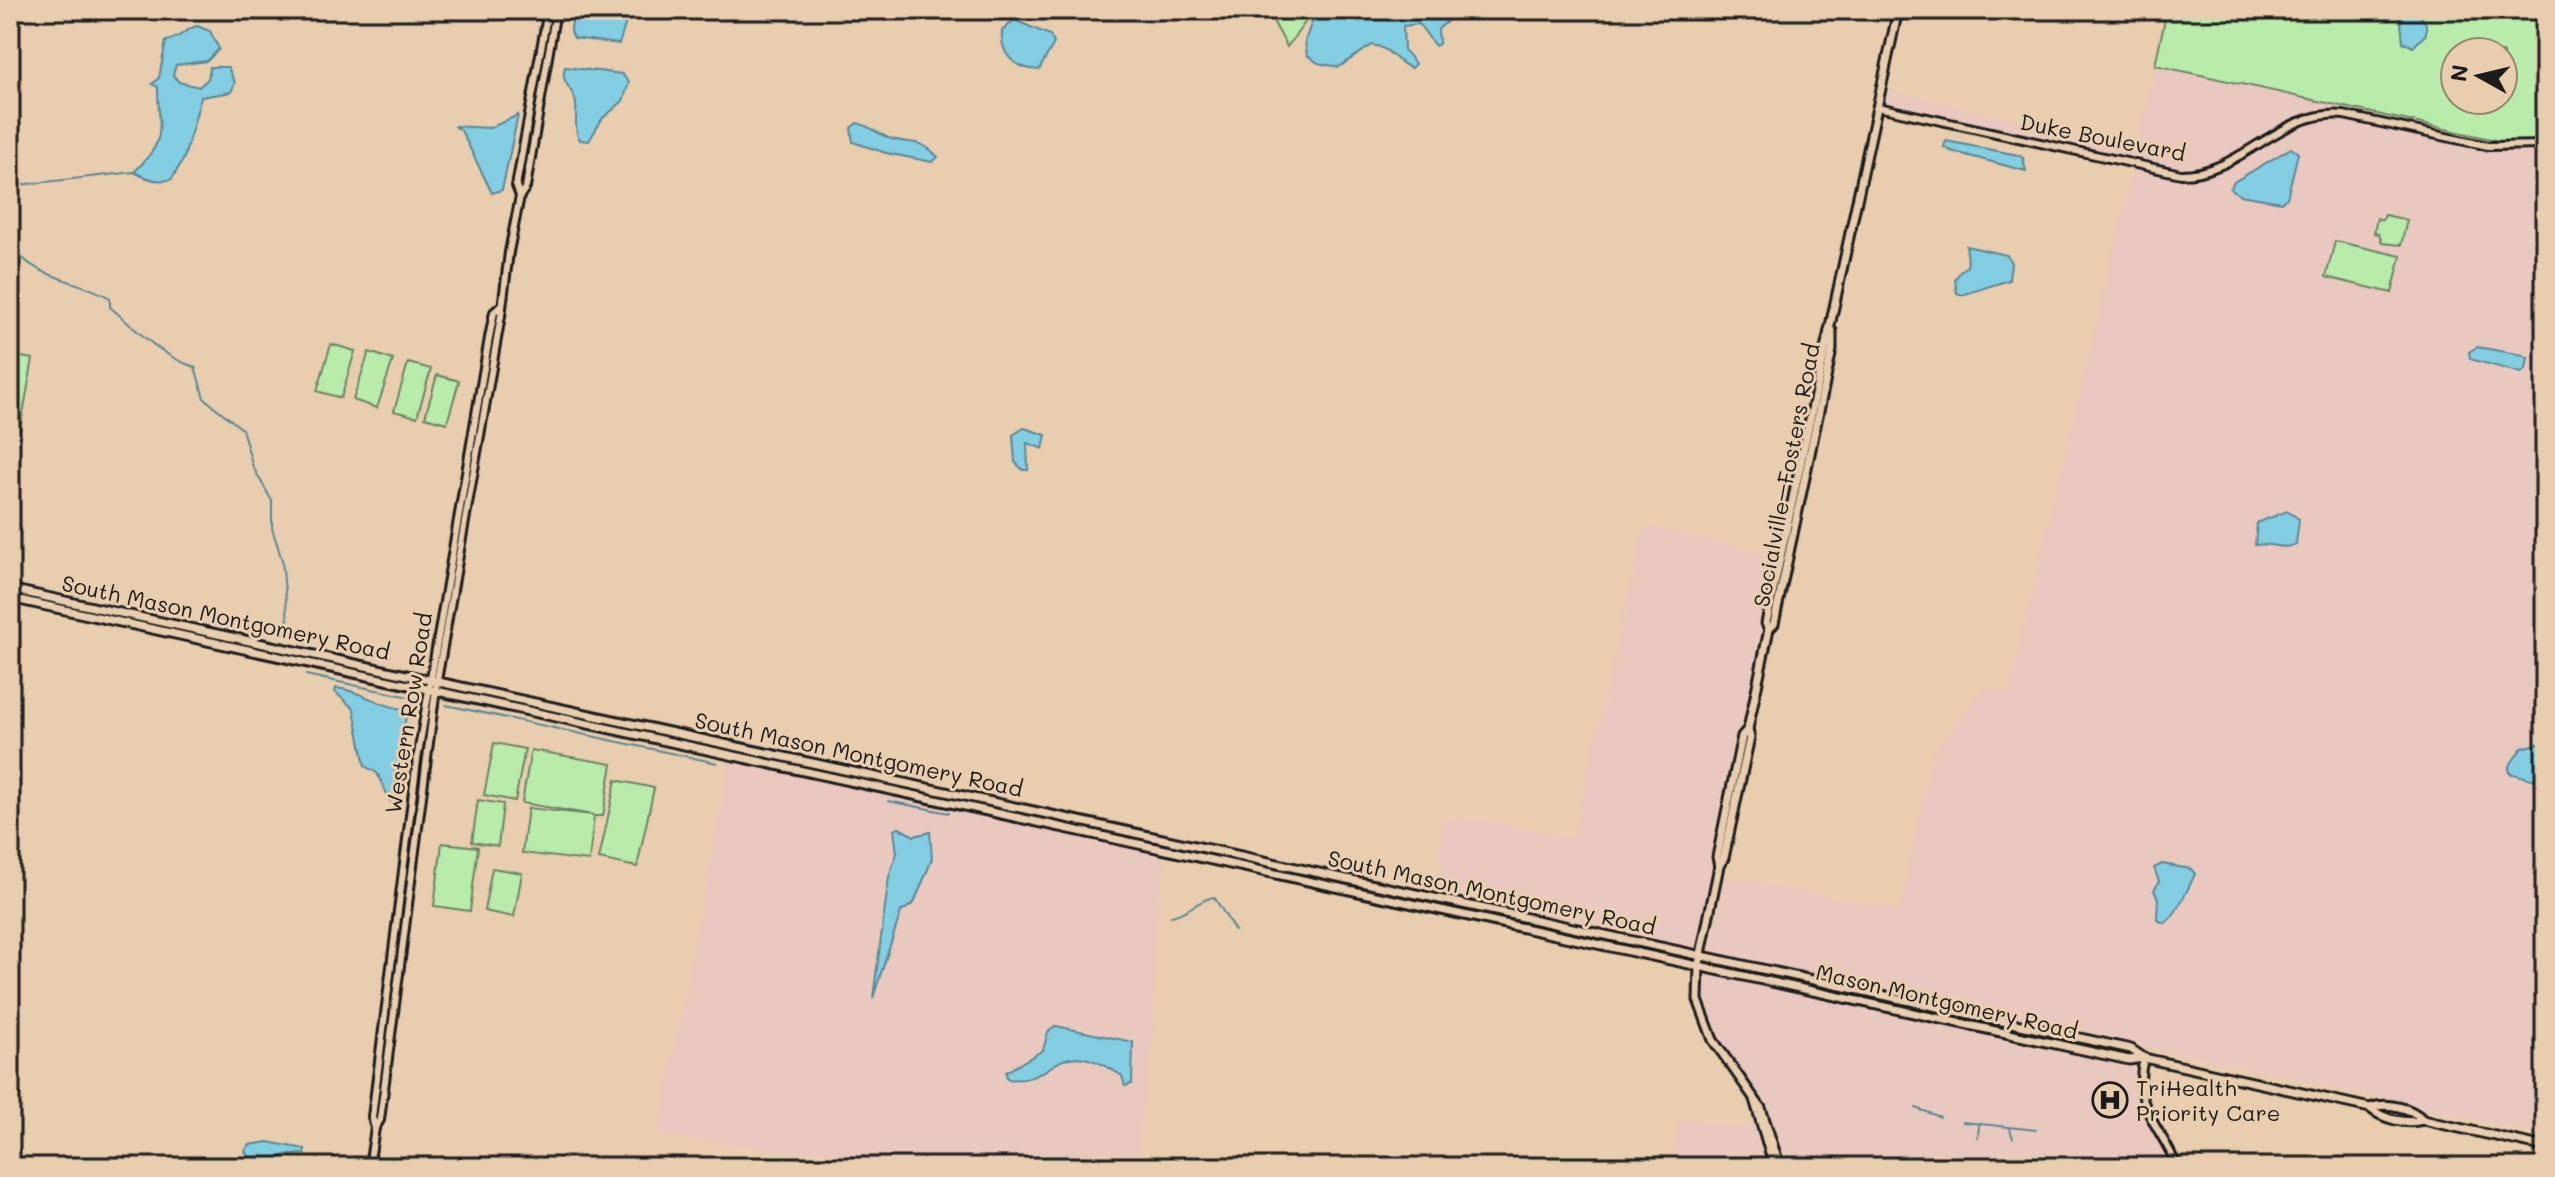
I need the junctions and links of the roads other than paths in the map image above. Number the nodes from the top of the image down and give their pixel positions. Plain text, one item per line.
1 (548, 10) edge
2 (556, 10) edge
3 (1898, 10) edge
4 (1878, 107) junction
5 (2545, 145) edge
6 (520, 196) junction
7 (10, 589) edge
8 (10, 598) edge
9 (432, 685) junction
10 (1700, 960) junction
11 (2144, 1058) junction
12 (2545, 1147) edge
13 (369, 1167) edge
14 (1777, 1167) edge
15 (2177, 1167) edge

1 - 6 street, Western Row Road
2 - 6 street, Western Row Road
3 - 4 main road, Socialville–Fosters Road
4 - 5 street, Duke Boulevard
4 - 10 main road, Socialville–Fosters Road
6 - 9 street, Western Row Road
7 - 9 main road, South Mason Montgomery Road
8 - 9 main road, South Mason Montgomery Road
9 - 10 main road, South Mason Montgomery Road
9 - 13 street, Western Row Road
10 - 11 main road, Mason Montgomery Road
10 - 11 main road, Mason Montgomery Road
10 - 14 main road, Socialville–Fosters Road
11 - 12 main road, Mason Montgomery Road
11 - 15 street

